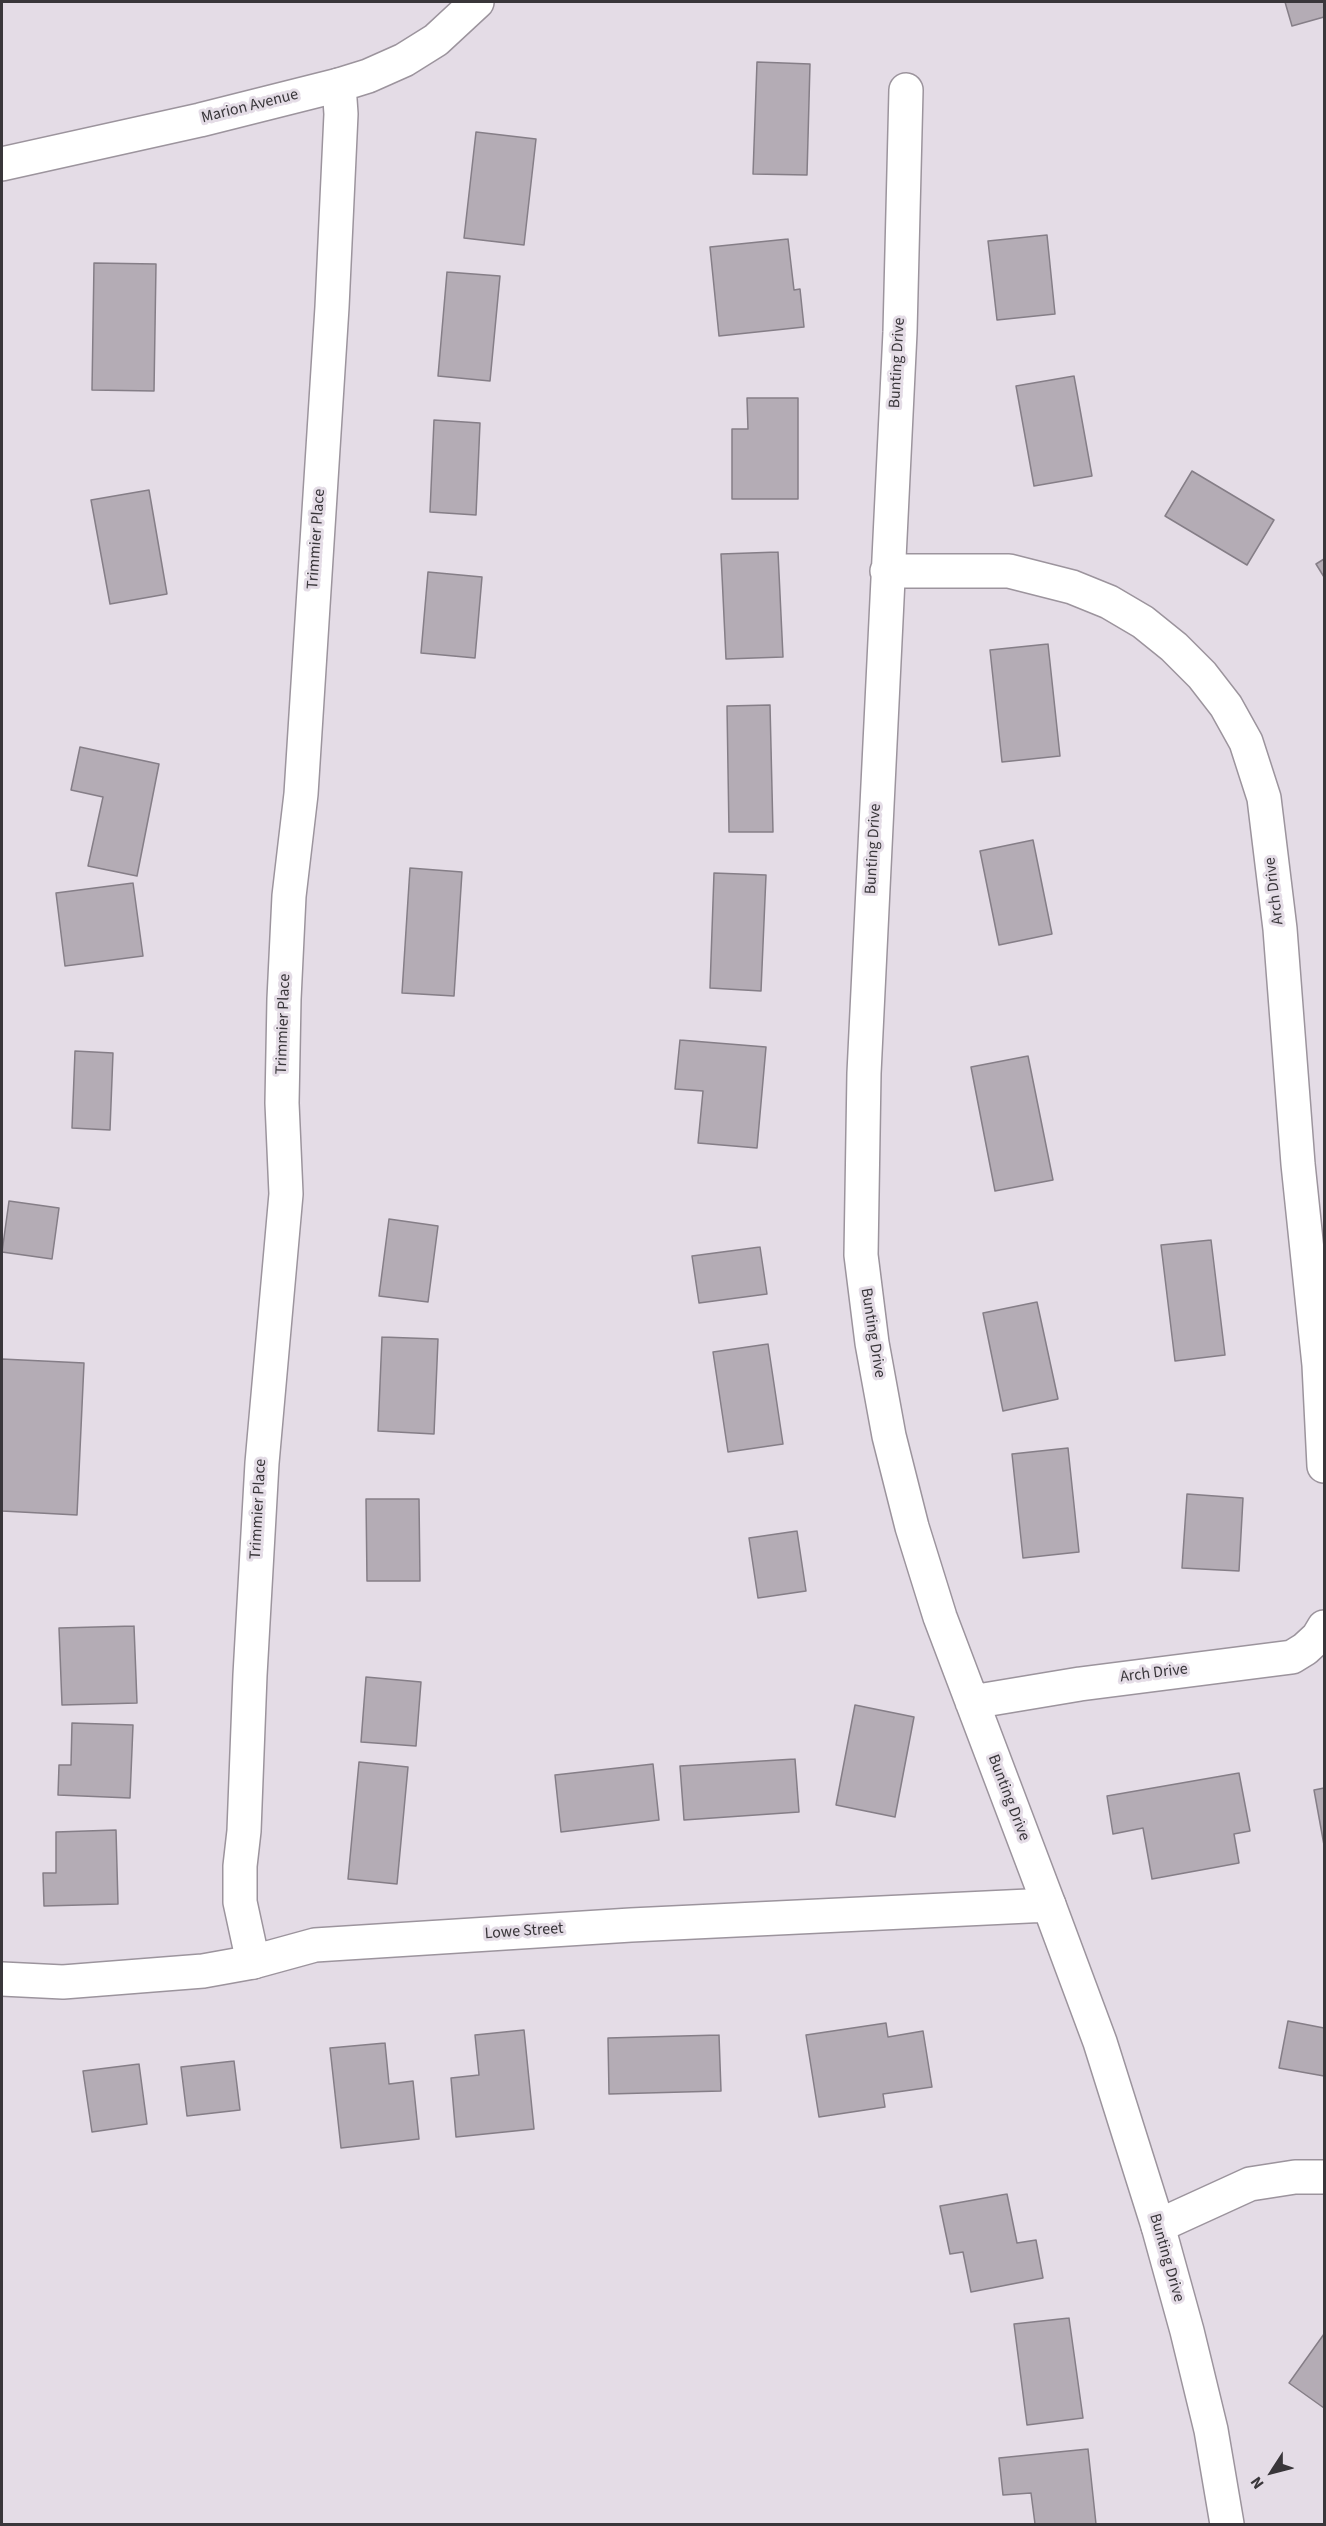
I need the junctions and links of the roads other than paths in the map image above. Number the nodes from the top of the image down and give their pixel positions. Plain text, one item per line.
1 (477, 2) edge
2 (339, 85) junction
3 (906, 90) dead end
4 (2, 164) edge
5 (887, 571) junction
6 (1324, 1466) edge
7 (1324, 1626) edge
8 (972, 1702) junction
9 (1049, 1905) junction
10 (253, 1962) junction
11 (2, 1979) edge
12 (1324, 2177) edge
13 (1158, 2226) junction
14 (1227, 2524) edge

1 - 2 street, Marion Avenue
2 - 4 street, Marion Avenue
2 - 10 street, Trimmier Place
3 - 5 street, Bunting Drive
5 - 6 street, Arch Drive
5 - 8 street, Bunting Drive
7 - 8 street, Arch Drive
8 - 9 street, Bunting Drive
9 - 10 street, Lowe Street
9 - 13 street, Bunting Drive
10 - 11 street, Lowe Street
12 - 13 street
13 - 14 street, Bunting Drive

